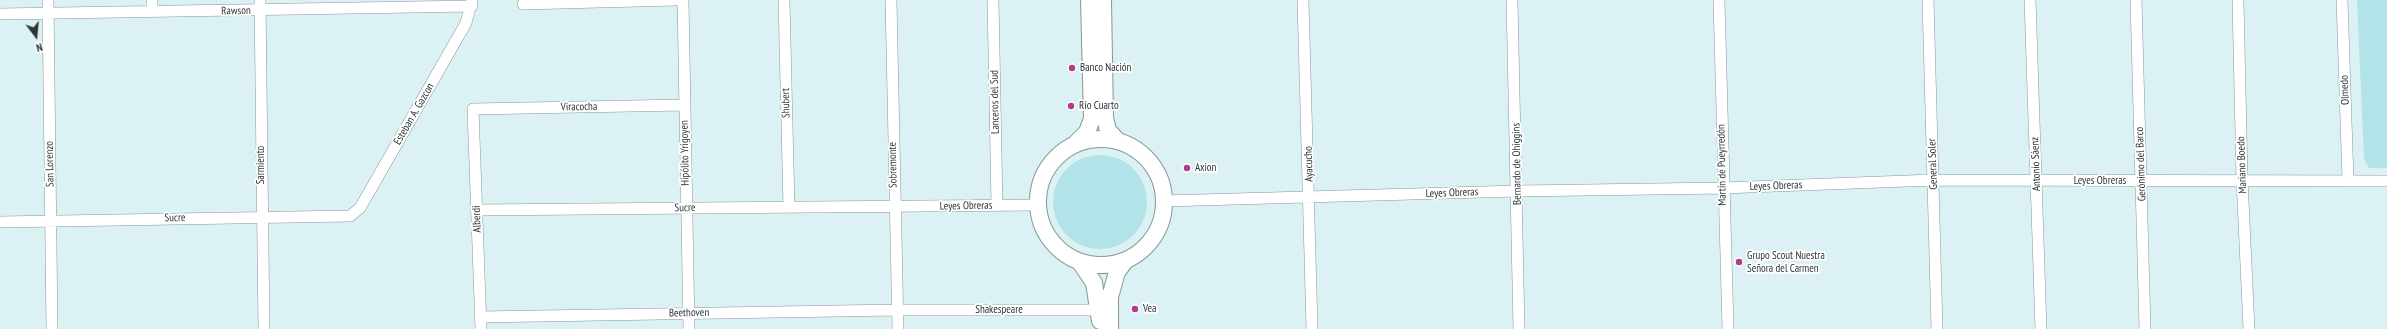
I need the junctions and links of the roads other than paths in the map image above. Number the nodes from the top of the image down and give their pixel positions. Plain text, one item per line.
1 (48, 0) edge
2 (152, 0) edge
3 (676, 0) edge
4 (683, 0) edge
5 (784, 0) edge
6 (891, 0) edge
7 (993, 0) edge
8 (1089, 0) edge
9 (1102, 0) edge
10 (1303, 0) edge
11 (1512, 0) edge
12 (1719, 0) edge
13 (1928, 0) edge
14 (2030, 0) edge
15 (2136, 0) edge
16 (2238, 0) edge
17 (2342, 0) edge
18 (472, 3) edge
19 (370, 4) edge
20 (524, 4) dead end
21 (260, 5) edge
22 (152, 12) junction
23 (0, 14) edge
24 (48, 14) junction
25 (684, 105) junction
26 (473, 109) joint
27 (1117, 140) junction
28 (1076, 143) junction
29 (2242, 179) junction
30 (1934, 180) junction
31 (2036, 180) junction
32 (2348, 180) junction
33 (2142, 181) junction
34 (2387, 181) edge
35 (1722, 188) junction
36 (1518, 191) junction
37 (1310, 197) junction
38 (1164, 201) junction
39 (996, 205) junction
40 (1037, 205) junction
41 (789, 207) junction
42 (894, 207) junction
43 (686, 208) junction
44 (476, 210) junction
45 (350, 216) joint
46 (262, 217) junction
47 (51, 220) junction
48 (0, 222) edge
49 (1126, 260) junction
50 (1080, 262) junction
51 (897, 310) junction
52 (1100, 310) junction
53 (689, 313) junction
54 (480, 317) junction
55 (52, 329) edge
56 (264, 329) edge
57 (480, 329) edge
58 (689, 329) edge
59 (898, 329) edge
60 (1101, 329) edge
61 (1110, 329) edge
62 (1312, 329) edge
63 (1519, 329) edge
64 (1728, 329) edge
65 (1937, 329) edge
66 (2041, 329) edge
67 (2145, 329) edge
68 (2249, 329) edge

1 - 24 street, San Lorenzo
2 - 22 street
3 - 20 street
4 - 25 street, Hipólito Yrigoyen
5 - 41 street, Shubert
6 - 42 street, Sobremonte
7 - 39 street, Lanceros del Sud
8 - 28 main road
9 - 27 main road
10 - 37 street, Ayacucho
11 - 36 street, Bernardo de Ohiggins
12 - 35 street, Martín de Pueyrredón
13 - 30 street, General Soler
14 - 31 street, Antonio Sáenz
15 - 33 street, Gerónimo del Barco
16 - 29 street, Mariano Boedo
17 - 32 street, Olmedo
18 - 19 street, Rawson
18 - 45 street, Esteban A. Gazcon
19 - 21 street, Rawson
21 - 22 street, Rawson
21 - 46 street, Sarmiento
22 - 24 street, Rawson
23 - 24 street, Rawson
24 - 47 street, San Lorenzo
25 - 26 street, Viracocha
25 - 43 street, Hipólito Yrigoyen
26 - 44 street, Alberdi
27 - 28 main road
27 - 38 main road
28 - 40 main road
29 - 32 street, Leyes Obreras
29 - 33 street, Leyes Obreras
29 - 68 street, Mariano Boedo
30 - 31 street, Leyes Obreras
30 - 35 street, Leyes Obreras
30 - 65 street, General Soler
31 - 33 street, Leyes Obreras
31 - 66 street, Antonio Sáenz
32 - 34 street, Leyes Obreras
33 - 67 street, Gerónimo del Barco
35 - 36 street, Leyes Obreras
35 - 64 street, Martín de Pueyrredón
36 - 37 street, Leyes Obreras
36 - 63 street, Bernardo de Ohiggins
37 - 38 street, Leyes Obreras
37 - 62 street, Ayacucho
38 - 49 main road
39 - 40 street, Leyes Obreras
39 - 42 street, Leyes Obreras
40 - 50 main road
41 - 42 street, Sucre
41 - 43 street, Sucre
42 - 51 street, Sobremonte
43 - 44 street, Sucre
43 - 53 street, Hipólito Yrigoyen
44 - 54 street, Alberdi
45 - 46 street, Sucre
46 - 47 street, Sucre
46 - 56 street, Sarmiento
47 - 48 street, Sucre
47 - 55 street, San Lorenzo
49 - 50 main road
49 - 61 main road
50 - 52 main road
51 - 52 street, Shakespeare
51 - 53 street, Beethoven
51 - 59 street, Sobremonte
52 - 60 main road
53 - 54 street, Beethoven
53 - 58 street, Hipólito Yrigoyen
54 - 57 street, Alberdi

